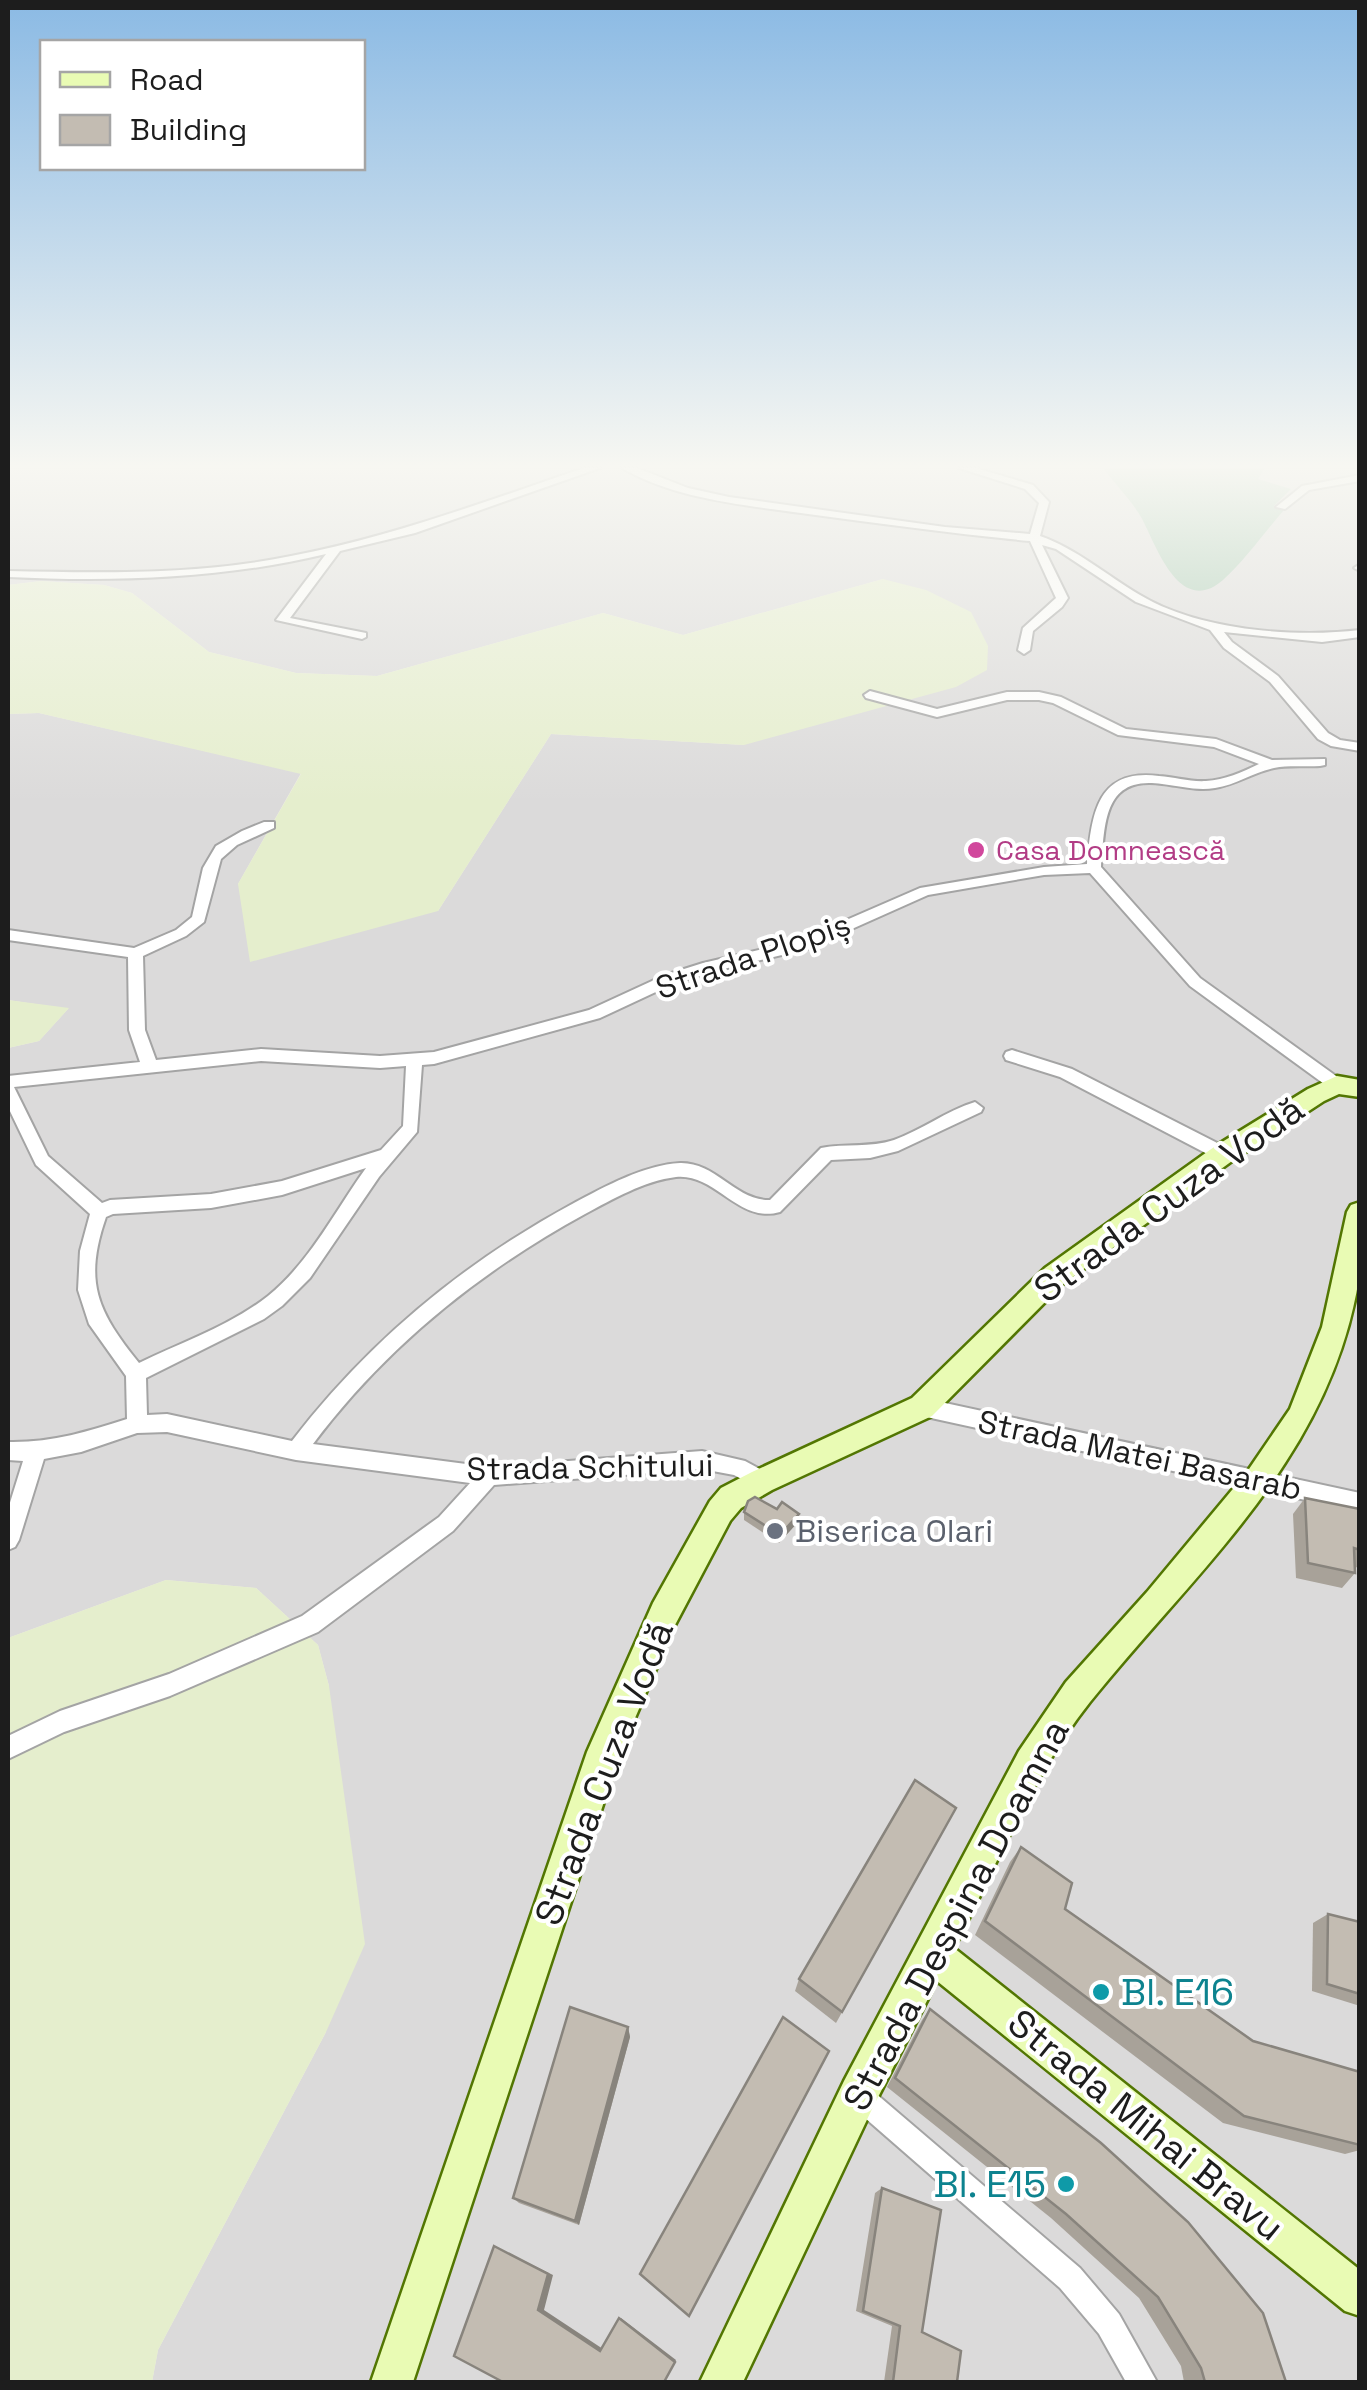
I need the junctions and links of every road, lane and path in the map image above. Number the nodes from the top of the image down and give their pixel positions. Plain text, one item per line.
1 (313, 580) edge
2 (1053, 580) edge
3 (1109, 580) edge
4 (1214, 628) junction
5 (1360, 633) edge
6 (362, 635) dead end
7 (1024, 650) dead end
8 (870, 695) dead end
9 (1360, 747) edge
10 (1320, 762) dead end
11 (1270, 764) junction
12 (268, 825) dead end
13 (1094, 868) junction
14 (8, 935) edge
15 (135, 953) junction
16 (1012, 1056) dead end
17 (414, 1061) junction
18 (149, 1064) junction
19 (8, 1082) edge
20 (1348, 1087) edge
21 (8, 1092) edge
22 (975, 1108) dead end
23 (1223, 1154) junction
24 (387, 1155) junction
25 (100, 1212) junction
26 (1360, 1212) edge
27 (136, 1374) junction
28 (922, 1407) junction
29 (137, 1424) junction
30 (8, 1451) edge
31 (296, 1451) junction
32 (36, 1452) junction
33 (489, 1476) junction
34 (762, 1480) junction
35 (1258, 1482) junction
36 (1360, 1502) edge
37 (8, 1540) edge
38 (8, 1748) edge
39 (932, 1954) junction
40 (858, 2095) junction
41 (1360, 2296) edge
42 (392, 2382) edge
43 (720, 2382) edge
44 (1142, 2382) edge

1 - 6 street
2 - 7 street
3 - 4 street
4 - 5 street
4 - 9 street
8 - 11 street
10 - 11 street
11 - 13 street
12 - 15 street
13 - 17 street, Strada Plopiș
13 - 20 street
14 - 15 street
15 - 18 street
16 - 23 street
17 - 18 street, Strada Plopiș
17 - 24 street
18 - 19 street, Strada Plopiș
20 - 23 street, Strada Cuza Vodă
21 - 25 street
22 - 31 street
23 - 28 street, Strada Cuza Vodă
24 - 25 street
24 - 27 street
25 - 27 street
26 - 35 street, Strada Despina Doamna
27 - 29 street
28 - 34 street, Strada Cuza Vodă
28 - 35 street, Strada Matei Basarab
29 - 31 street, Strada Schitului
29 - 32 street, Strada Schitului
30 - 32 street, Strada Schitului
31 - 33 street, Strada Schitului
32 - 37 street
33 - 34 street, Strada Schitului
33 - 38 street
34 - 42 street, Strada Cuza Vodă
35 - 36 street, Strada Matei Basarab
35 - 39 street, Strada Despina Doamna
39 - 40 street, Strada Despina Doamna
39 - 41 street, Strada Mihai Bravu
40 - 43 street, Strada Despina Doamna
40 - 44 street

